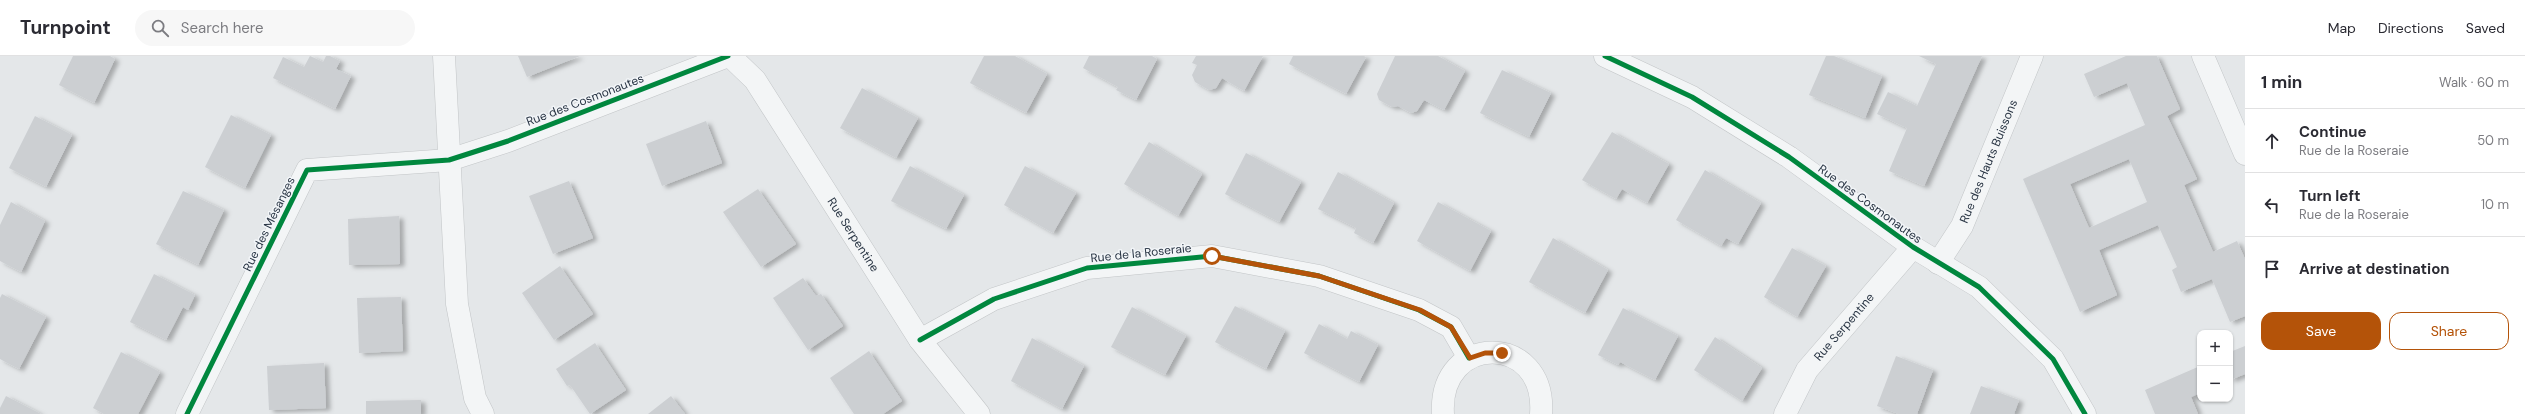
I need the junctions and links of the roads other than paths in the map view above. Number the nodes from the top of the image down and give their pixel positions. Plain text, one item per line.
1 (444, 56) edge
2 (729, 56) edge
3 (1605, 56) edge
4 (2032, 56) edge
5 (2203, 56) edge
6 (2245, 154) edge
7 (449, 160) junction
8 (1913, 248) junction
9 (1938, 263) junction
10 (920, 340) junction
11 (1470, 358) junction
12 (186, 414) edge
13 (483, 414) edge
14 (978, 414) edge
15 (1443, 414) edge
16 (1541, 414) edge
17 (1785, 414) edge
18 (2085, 414) edge

1 - 7 street
2 - 7 street, Rue des Cosmonautes
2 - 10 street, Rue Serpentine
3 - 8 street, Rue des Cosmonautes
4 - 9 street, Rue des Hauts Buissons
5 - 6 street
7 - 12 street, Rue des Mésanges
7 - 13 street
8 - 9 street, Rue des Cosmonautes
8 - 17 street, Rue Serpentine
9 - 18 street, Rue des Cosmonautes
10 - 11 street, Rue de la Roseraie
10 - 14 street, Rue Serpentine
11 - 15 street
11 - 16 street

